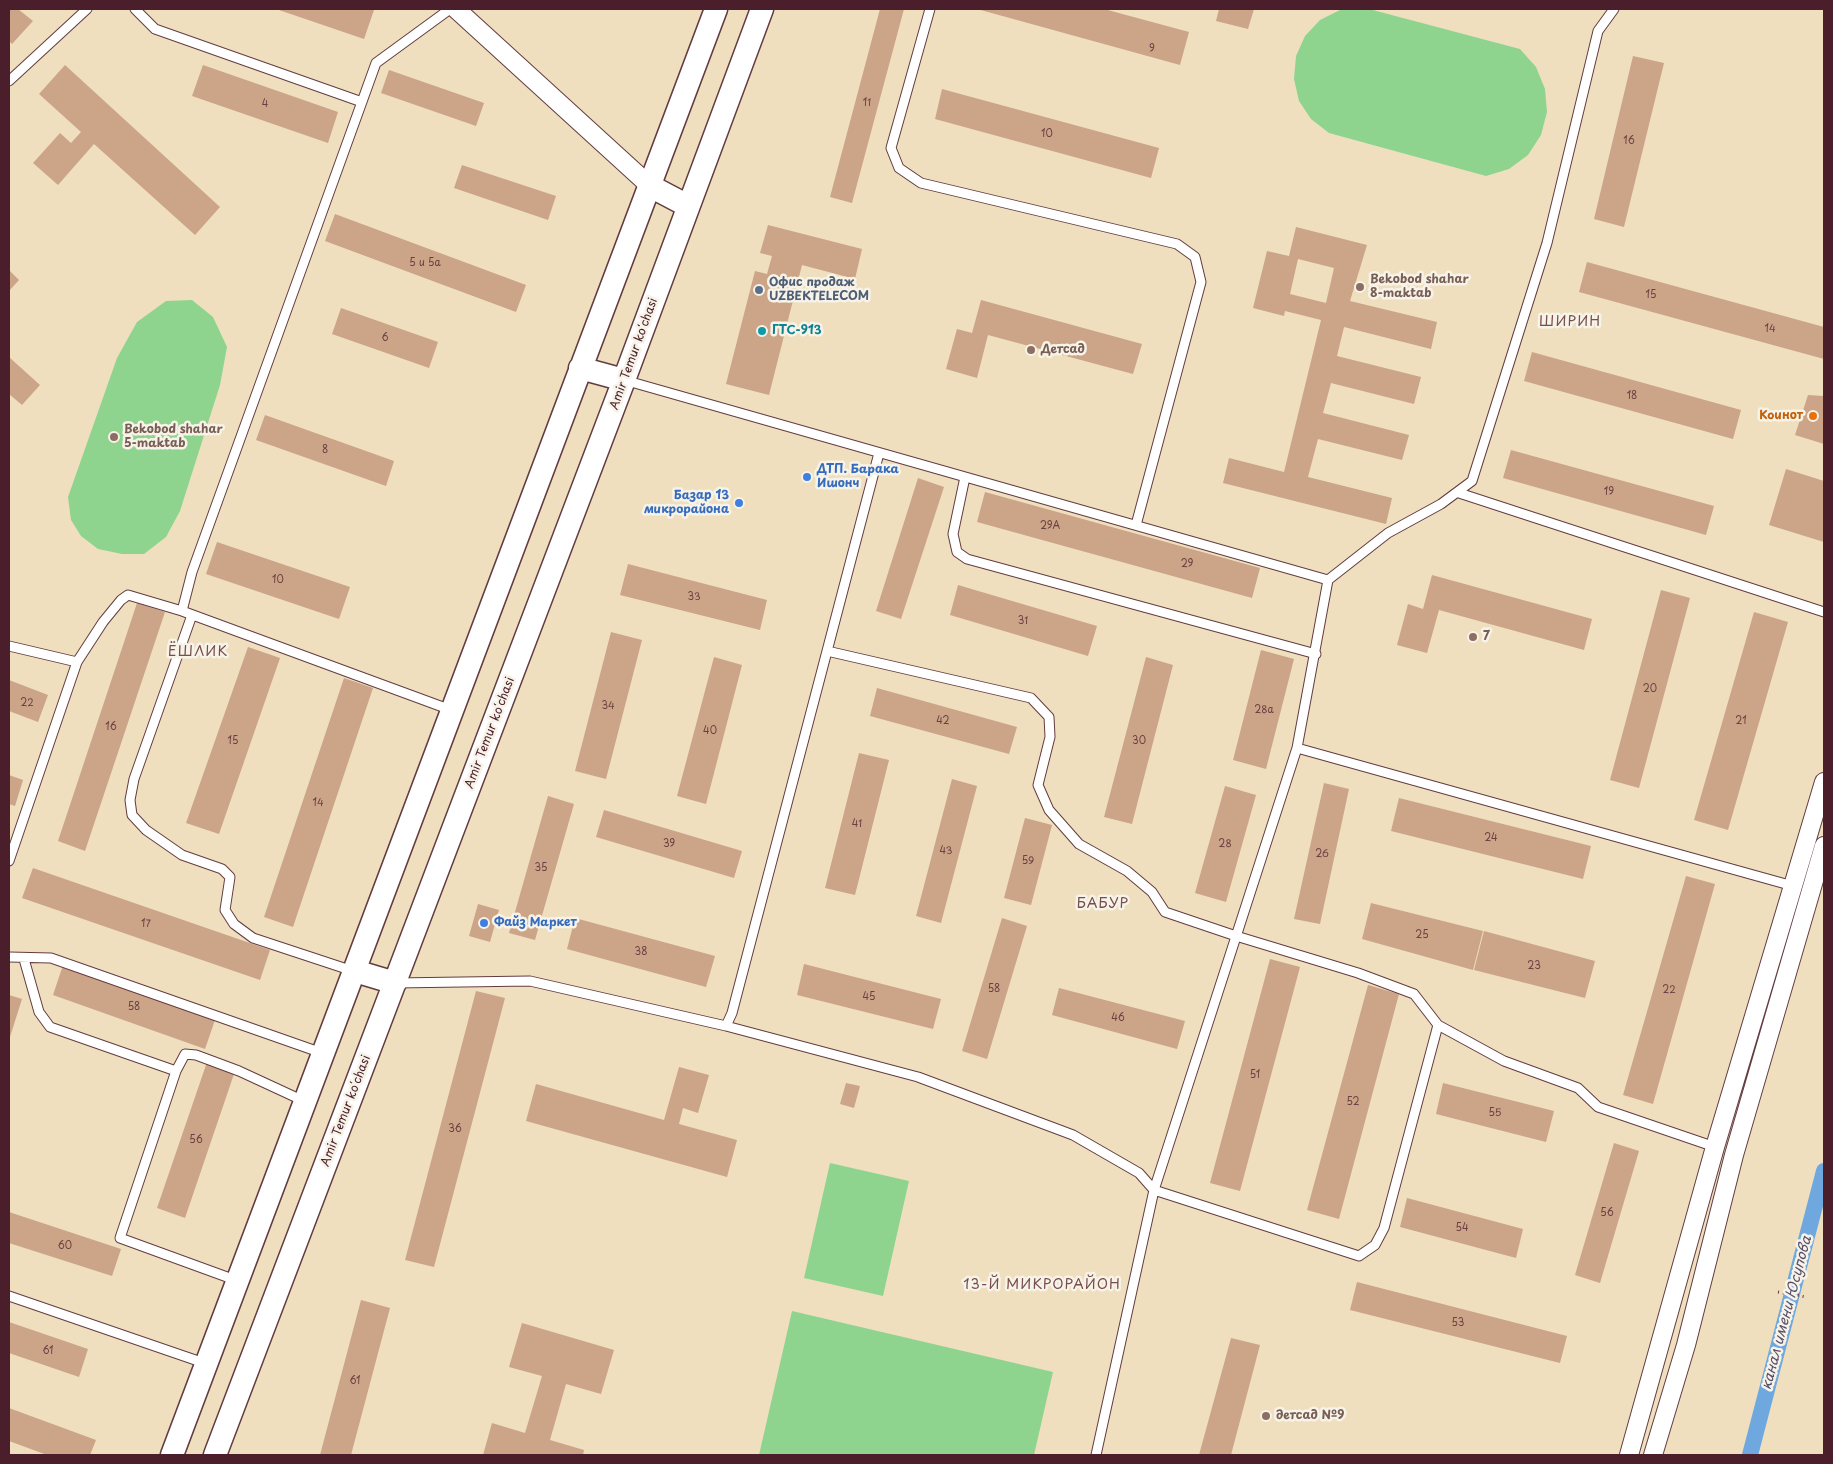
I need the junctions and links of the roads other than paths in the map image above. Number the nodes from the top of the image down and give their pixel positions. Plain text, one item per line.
1 (87, 9) edge
2 (135, 9) edge
3 (450, 9) edge
4 (456, 9) edge
5 (716, 9) edge
6 (762, 9) edge
7 (930, 9) edge
8 (1611, 9) edge
9 (9, 82) edge
10 (362, 102) junction
11 (650, 186) junction
12 (688, 206) junction
13 (580, 368) junction
14 (624, 380) junction
15 (879, 453) junction
16 (965, 477) junction
17 (1459, 493) junction
18 (1136, 526) junction
19 (1328, 580) junction
20 (182, 611) junction
21 (1824, 612) edge
22 (192, 615) junction
23 (9, 646) edge
24 (827, 651) junction
25 (1316, 654) junction
26 (77, 662) junction
27 (453, 711) junction
28 (1298, 748) junction
29 (1824, 782) edge
30 (1824, 846) edge
31 (9, 861) edge
32 (1792, 886) junction
33 (1236, 936) junction
34 (9, 957) edge
35 (24, 959) junction
36 (356, 972) junction
37 (395, 983) junction
38 (1438, 1025) junction
39 (726, 1026) junction
40 (324, 1054) junction
41 (176, 1071) junction
42 (306, 1102) junction
43 (1715, 1147) junction
44 (1154, 1190) junction
45 (1687, 1248) junction
46 (1709, 1255) junction
47 (238, 1281) junction
48 (9, 1296) edge
49 (207, 1364) junction
50 (172, 1455) edge
51 (215, 1455) edge
52 (1096, 1455) edge
53 (1629, 1455) edge
54 (1653, 1455) edge

1 - 9 lane
2 - 10 lane
3 - 10 lane
4 - 11 street
5 - 11 street
6 - 12 street, Amir Temur koʻchasi
7 - 18 lane
8 - 17 lane
10 - 20 lane
11 - 12 street
11 - 13 street
12 - 14 street, Amir Temur koʻchasi
13 - 14 street
13 - 27 street
14 - 15 lane
14 - 37 street, Amir Temur koʻchasi
15 - 16 lane
15 - 24 lane
16 - 18 lane
16 - 25 lane
17 - 19 lane
17 - 21 lane
18 - 19 lane
19 - 25 lane
20 - 22 lane
20 - 26 lane
22 - 27 lane
22 - 36 lane
23 - 26 lane
24 - 33 lane
24 - 39 lane
25 - 28 lane
26 - 31 lane
27 - 36 street
28 - 32 lane
28 - 33 lane
29 - 32 street
30 - 46 street
32 - 43 street
33 - 38 lane
33 - 44 lane
34 - 35 lane
35 - 40 lane
35 - 41 lane
36 - 37 street
36 - 40 street
37 - 39 lane
37 - 51 street, Amir Temur koʻchasi
38 - 43 lane
38 - 44 lane
39 - 44 lane
40 - 42 street
41 - 42 lane
41 - 47 lane
42 - 47 street
43 - 45 street
44 - 52 lane
45 - 46 street
45 - 53 street
46 - 54 street
47 - 49 street
48 - 49 lane
49 - 50 street

